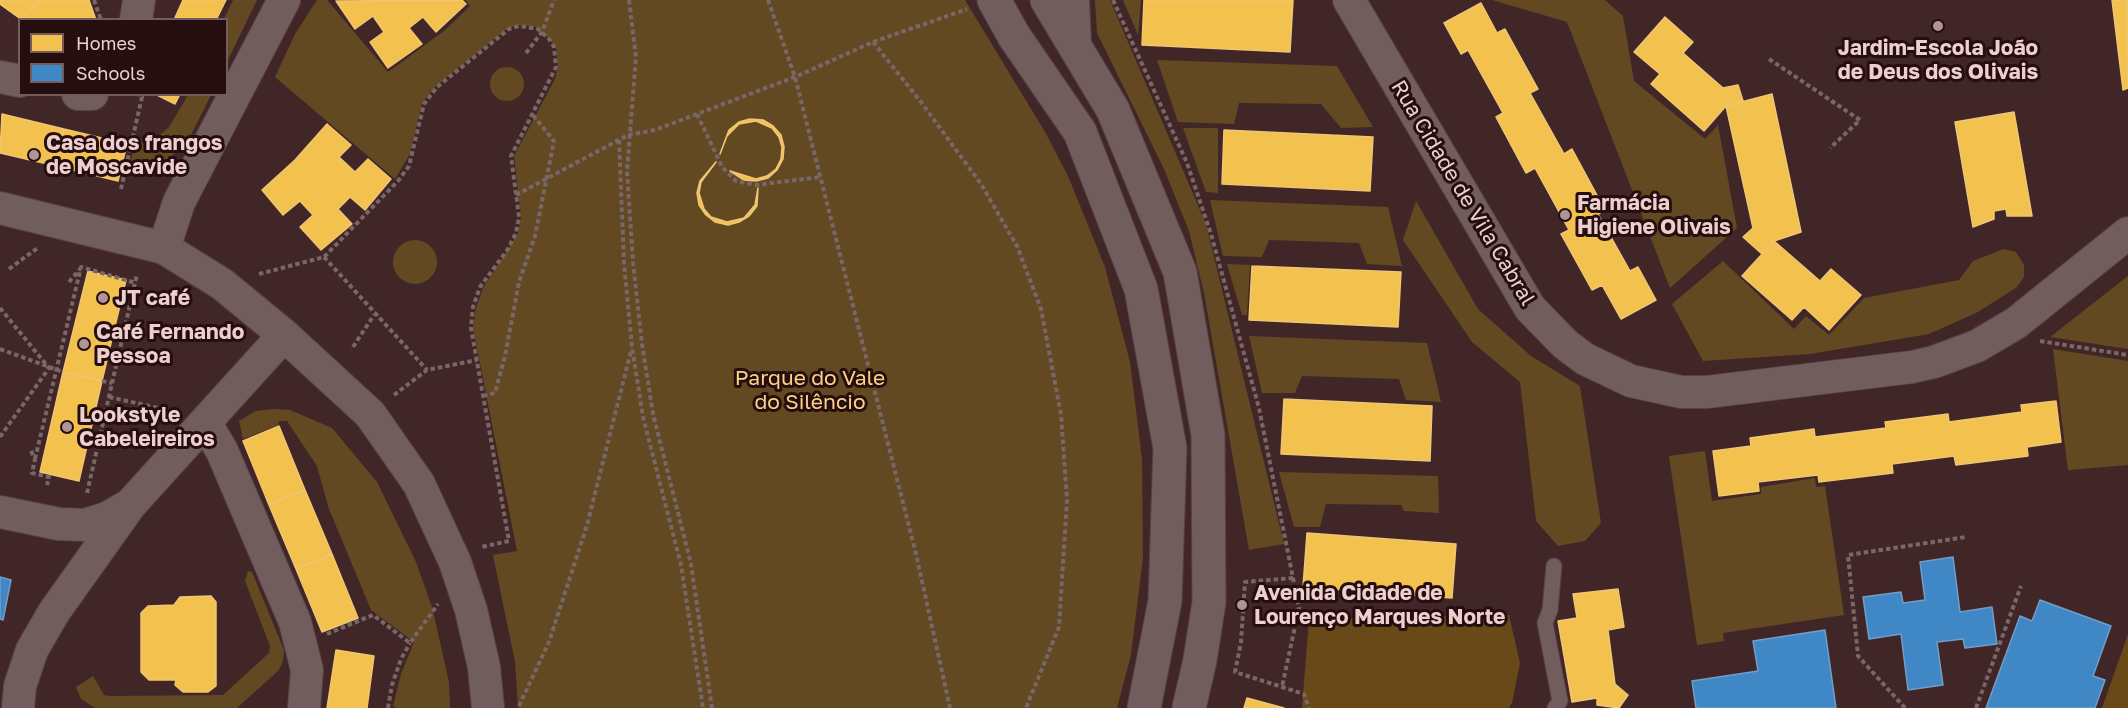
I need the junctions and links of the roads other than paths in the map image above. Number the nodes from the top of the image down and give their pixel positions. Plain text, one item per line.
1 (139, 0) edge
2 (284, 0) edge
3 (1011, 0) edge
4 (1047, 0) edge
5 (1073, 0) edge
6 (1349, 0) edge
7 (984, 3) edge
8 (136, 18) edge
9 (1014, 36) junction
10 (1075, 43) junction
11 (0, 77) edge
12 (18, 81) edge
13 (0, 208) edge
14 (2128, 233) edge
15 (164, 248) junction
16 (284, 335) junction
17 (195, 419) junction
18 (130, 505) junction
19 (0, 512) edge
20 (1554, 566) dead end
21 (18, 708) edge
22 (304, 708) edge
23 (488, 708) edge
24 (1144, 708) edge
25 (1189, 708) edge
26 (1555, 708) edge

1 - 8 street
2 - 15 street
3 - 9 street
4 - 10 street
5 - 10 street
6 - 14 street, Rua Cidade de Vila Cabral
7 - 9 street
9 - 24 street
10 - 25 street
11 - 12 street
13 - 15 street
15 - 16 street
16 - 17 street
16 - 23 street
17 - 18 street
17 - 22 street
18 - 19 street
18 - 21 street
20 - 26 lane

